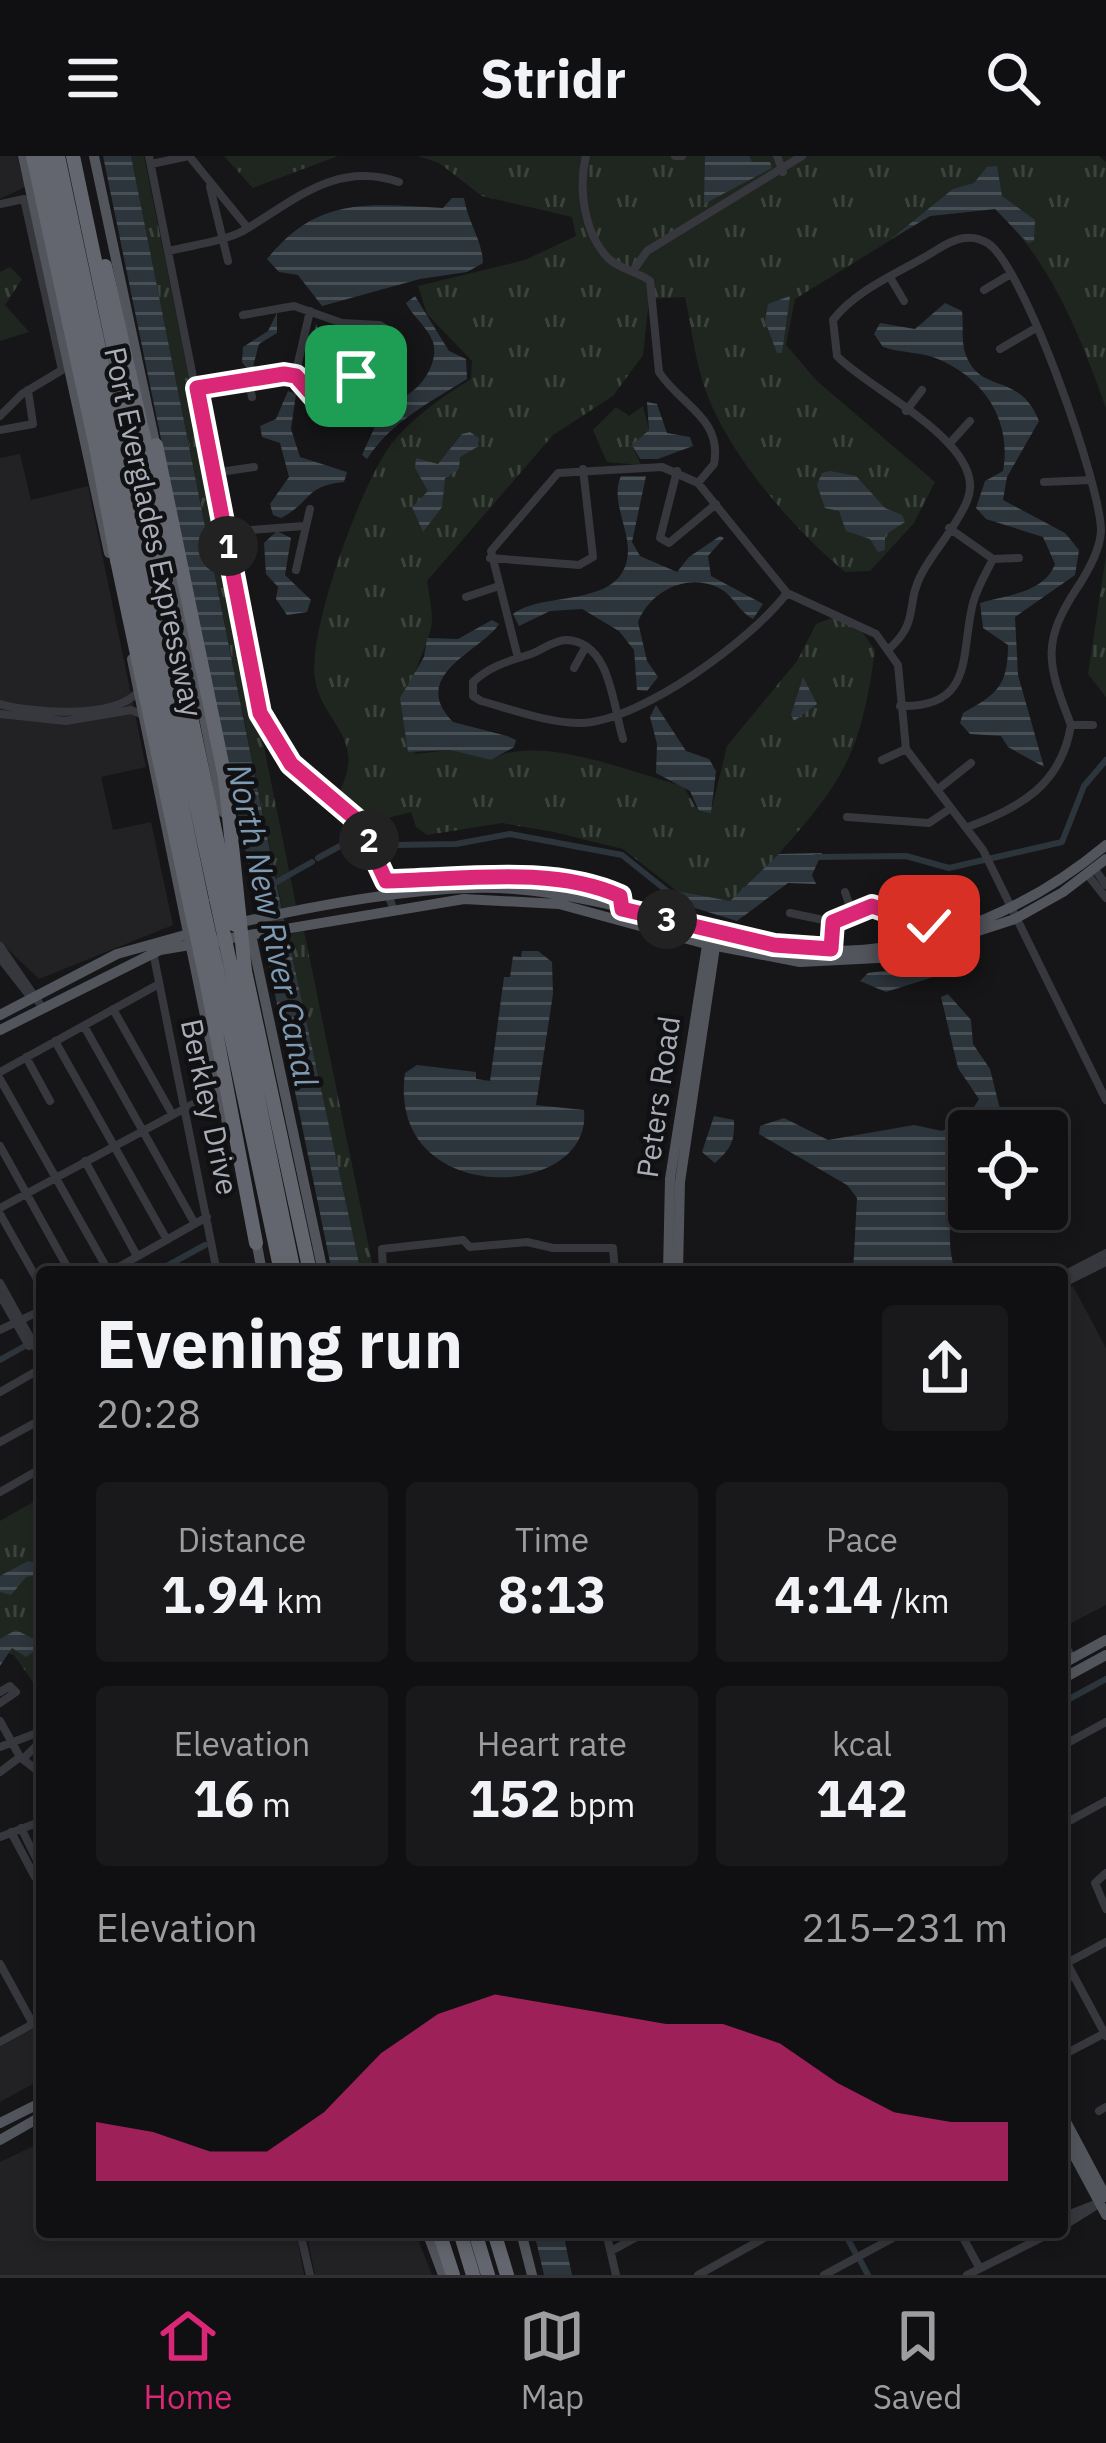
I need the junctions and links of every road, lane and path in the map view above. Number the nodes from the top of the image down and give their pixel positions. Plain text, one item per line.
1 (28, 156) edge
2 (47, 156) edge
3 (58, 156) edge
4 (73, 156) edge
5 (94, 156) edge
6 (189, 156) edge
7 (586, 156) edge
8 (779, 156) edge
9 (802, 156) edge
10 (150, 160) edge
11 (787, 169) junction
12 (399, 182) dead end
13 (209, 183) junction
14 (79, 187) junction
15 (0, 204) edge
16 (38, 215) joint
17 (247, 227) junction
18 (220, 238) junction
19 (169, 251) junction
20 (228, 260) dead end
21 (633, 271) junction
22 (1009, 275) junction
23 (891, 279) junction
24 (984, 290) dead end
25 (904, 301) dead end
26 (310, 311) junction
27 (243, 315) dead end
28 (1036, 328) junction
29 (1000, 349) dead end
30 (296, 376) junction
31 (248, 378) junction
32 (197, 388) junction
33 (28, 390) junction
34 (922, 390) dead end
35 (252, 397) dead end
36 (317, 400) junction
37 (906, 411) junction
38 (0, 416) edge
39 (970, 421) dead end
40 (334, 422) dead end
41 (0, 430) edge
42 (951, 442) junction
43 (156, 445) junction
44 (92, 446) junction
45 (254, 467) dead end
46 (583, 469) junction
47 (677, 471) junction
48 (214, 473) junction
49 (1091, 480) junction
50 (1044, 482) dead end
51 (698, 483) junction
52 (716, 504) junction
53 (310, 509) dead end
54 (304, 526) junction
55 (949, 528) junction
56 (225, 532) junction
57 (170, 552) junction
58 (490, 558) junction
59 (1019, 558) dead end
60 (993, 559) junction
61 (296, 570) dead end
62 (496, 587) junction
63 (788, 593) junction
64 (466, 597) dead end
65 (145, 623) junction
66 (890, 647) junction
67 (585, 648) junction
68 (518, 658) junction
69 (574, 668) dead end
70 (136, 693) junction
71 (0, 704) edge
72 (900, 706) junction
73 (615, 712) junction
74 (0, 714) edge
75 (141, 714) junction
76 (1093, 724) dead end
77 (1071, 725) junction
78 (623, 739) dead end
79 (906, 749) junction
80 (882, 760) dead end
81 (971, 763) dead end
82 (937, 790) junction
83 (951, 808) junction
84 (847, 817) dead end
85 (968, 827) junction
86 (1106, 845) edge
87 (1106, 859) edge
88 (1091, 871) junction
89 (389, 881) junction
90 (1106, 885) edge
91 (539, 892) junction
92 (845, 892) dead end
93 (899, 892) dead end
94 (971, 896) dead end
95 (210, 897) junction
96 (1106, 898) edge
97 (393, 904) junction
98 (890, 909) junction
99 (790, 913) dead end
100 (852, 913) junction
101 (1014, 913) junction
102 (252, 919) junction
103 (831, 922) junction
104 (714, 931) junction
105 (256, 936) junction
106 (188, 939) junction
107 (710, 945) junction
108 (0, 946) edge
109 (866, 948) junction
110 (829, 949) junction
111 (152, 952) junction
112 (117, 954) junction
113 (0, 958) edge
114 (844, 962) junction
115 (225, 971) junction
116 (105, 973) junction
117 (158, 979) junction
118 (37, 1000) junction
119 (113, 1010) junction
120 (0, 1015) edge
121 (84, 1026) junction
122 (0, 1030) edge
123 (55, 1041) junction
124 (26, 1057) junction
125 (0, 1075) edge
126 (219, 1090) junction
127 (1106, 1100) edge
128 (50, 1101) dead end
129 (183, 1105) junction
130 (171, 1112) junction
131 (142, 1128) junction
132 (112, 1144) junction
133 (0, 1146) edge
134 (85, 1161) junction
135 (55, 1178) junction
136 (27, 1194) junction
137 (0, 1211) edge
138 (208, 1217) junction
139 (195, 1224) junction
140 (167, 1240) junction
141 (256, 1243) junction
142 (137, 1256) junction
143 (1106, 1257) edge
144 (67, 1266) edge
145 (106, 1266) edge
146 (120, 1266) edge
147 (214, 1266) edge
148 (261, 1266) edge
149 (280, 1266) edge
150 (293, 1266) edge
151 (308, 1266) edge
152 (321, 1266) edge
153 (383, 1266) edge
154 (614, 1266) edge
155 (668, 1266) edge
156 (678, 1266) edge
157 (1070, 1276) edge
158 (36, 1277) edge
159 (0, 1283) edge
160 (0, 1294) edge
161 (36, 1313) edge
162 (19, 1322) junction
163 (0, 1330) edge
164 (36, 1355) edge
165 (36, 1370) edge
166 (0, 1392) edge
167 (36, 1422) edge
168 (0, 1442) edge
169 (36, 1471) edge
170 (0, 1492) edge
171 (1106, 1640) edge
172 (1106, 1655) edge
173 (1068, 1668) edge
174 (1068, 1669) edge
175 (0, 1692) edge
176 (0, 1703) edge
177 (0, 1721) edge
178 (1106, 1722) edge
179 (36, 1738) edge
180 (36, 1742) edge
181 (14, 1743) junction
182 (1068, 1743) edge
183 (0, 1748) edge
184 (21, 1758) junction
185 (36, 1769) edge
186 (0, 1772) edge
187 (1106, 1801) edge
188 (36, 1822) edge
189 (1068, 1822) edge
190 (21, 1828) junction
191 (10, 1832) junction
192 (0, 1837) edge
193 (36, 1859) edge
194 (1106, 1874) edge
195 (36, 1876) edge
196 (1106, 1909) edge
197 (1106, 1942) edge
198 (1068, 1956) edge
199 (0, 1964) edge
200 (1068, 1966) edge
201 (1073, 1975) junction
202 (1068, 1978) edge
203 (36, 2019) edge
204 (36, 2023) edge
205 (1105, 2035) edge
206 (0, 2042) edge
207 (1069, 2052) dead end
208 (36, 2105) edge
209 (36, 2119) edge
210 (0, 2123) edge
211 (1068, 2127) edge
212 (0, 2140) edge
213 (1068, 2143) edge
214 (1105, 2204) edge
215 (1068, 2214) edge
216 (1068, 2224) edge
217 (301, 2238) edge
218 (430, 2238) edge
219 (441, 2238) edge
220 (460, 2238) edge
221 (477, 2238) edge
222 (496, 2238) edge
223 (523, 2238) edge
224 (607, 2238) edge
225 (635, 2238) edge
226 (764, 2238) edge
227 (893, 2238) edge
228 (963, 2238) edge
229 (1031, 2238) edge
230 (610, 2252) junction
231 (980, 2267) junction
232 (310, 2275) edge
233 (443, 2275) edge
234 (453, 2275) edge
235 (470, 2275) edge
236 (488, 2275) edge
237 (507, 2275) edge
238 (532, 2275) edge
239 (616, 2275) edge
240 (698, 2275) edge
241 (824, 2275) edge
242 (967, 2275) edge

1 - 16 highway
1 - 44 highway
2 - 65 highway, Port Everglades Expressway
3 - 95 highway
4 - 14 highway, Port Everglades Expressway
5 - 43 main road
6 - 10 street
6 - 13 street
7 - 21 street
8 - 11 street
9 - 11 street
10 - 19 street
11 - 21 street
12 - 17 street
13 - 17 street
13 - 18 street
14 - 57 highway
14 - 95 highway, Port Everglades Expressway
15 - 33 street
16 - 44 main road
17 - 18 street
18 - 19 street
18 - 20 street
19 - 32 street
21 - 51 street
22 - 23 street
22 - 24 street
22 - 28 street
23 - 25 street
23 - 37 street
26 - 27 street
26 - 30 street
26 - 36 street
28 - 29 street
28 - 49 street
30 - 31 street
30 - 36 street
31 - 32 street
31 - 35 street
32 - 48 street
33 - 38 street
33 - 41 street
34 - 37 street
36 - 40 street
37 - 42 street
39 - 42 street
42 - 55 street
43 - 57 main road
43 - 115 highway, bridge
44 - 65 highway
44 - 70 main road
44 - 95 highway, bridge
45 - 48 street
46 - 47 street
46 - 58 street
46 - 58 street
47 - 51 street
47 - 52 street
48 - 56 street
49 - 50 street
49 - 77 street
51 - 52 street
52 - 63 street
53 - 54 street
54 - 56 street
54 - 61 street
55 - 60 street
55 - 66 street
56 - 89 street
57 - 95 main road
58 - 62 street
59 - 60 street
60 - 72 street
62 - 64 street
62 - 68 street
63 - 66 street
63 - 73 street
65 - 95 highway, Port Everglades Expressway
66 - 72 street
67 - 68 street
67 - 69 street
67 - 73 street
68 - 73 street
70 - 71 street
70 - 75 main road
72 - 79 street
73 - 78 street
74 - 75 street
75 - 95 main road
76 - 77 street
77 - 85 street
79 - 80 street
79 - 82 street
81 - 82 street
82 - 83 street
83 - 84 street
83 - 85 street
85 - 101 street
86 - 101 main road
87 - 88 main road
88 - 90 street
88 - 96 street
88 - 101 main road
89 - 91 street
89 - 97 street
91 - 97 main road
91 - 104 main road
91 - 107 main road
92 - 100 street
93 - 98 street
94 - 98 street
95 - 102 main road
95 - 106 main road
95 - 115 highway, Port Everglades Expressway, bridge
95 - 115 highway, Port Everglades Expressway, bridge
97 - 102 main road
97 - 105 main road
98 - 100 street
99 - 103 street
100 - 103 street
101 - 109 main road
101 - 114 main road
101 - 127 street
102 - 105 main road
102 - 106 main road
103 - 110 street
104 - 107 main road, Peters Road
104 - 110 main road
105 - 106 main road
105 - 115 main road
106 - 111 main road
106 - 112 main road
106 - 115 main road
107 - 114 main road
107 - 155 main road, Peters Road
107 - 156 main road, Peters Road
108 - 118 street
109 - 110 main road
109 - 114 main road
111 - 116 main road
111 - 117 street, Berkley Drive
112 - 116 main road
112 - 118 main road
113 - 118 street
115 - 126 main road
115 - 141 highway
115 - 149 highway, Port Everglades Expressway
115 - 150 highway
115 - 151 highway, Port Everglades Expressway
115 - 152 main road
116 - 118 main road
117 - 119 street
117 - 129 street, Berkley Drive
118 - 120 main road
118 - 122 main road
119 - 121 street
119 - 130 street
121 - 123 street
121 - 131 street
123 - 124 street
123 - 132 street
124 - 125 street
124 - 128 street
125 - 135 street
126 - 129 street
126 - 141 main road
129 - 130 street
129 - 138 street, Berkley Drive
130 - 131 street
131 - 132 street
131 - 139 street
132 - 134 street
132 - 140 street
133 - 136 street
134 - 135 street
134 - 142 street
135 - 136 street
135 - 145 street
136 - 137 street
136 - 144 street
137 - 158 street
138 - 139 street
138 - 147 street, Berkley Drive
139 - 140 street
140 - 142 street
141 - 148 main road
142 - 146 street
143 - 157 street
153 - 154 street
159 - 162 street
160 - 162 street
161 - 162 street
162 - 163 street
162 - 164 street
165 - 166 street
167 - 168 street
169 - 170 street
171 - 173 main road
172 - 174 main road
175 - 176 street
177 - 181 street
178 - 182 street
179 - 181 street
180 - 184 street
181 - 183 street
181 - 184 street
184 - 185 street
184 - 186 street
187 - 189 street
188 - 190 street
190 - 191 street
190 - 193 street
191 - 192 street
191 - 195 street
194 - 196 street
197 - 198 street
199 - 203 street
200 - 201 street
201 - 202 street
201 - 205 street
204 - 206 street
205 - 207 street
208 - 210 main road
209 - 212 main road
211 - 214 main road
213 - 214 main road
214 - 215 street
214 - 216 street
217 - 232 street
218 - 233 main road
219 - 234 highway
220 - 235 highway
221 - 236 highway
222 - 237 highway
223 - 238 main road
224 - 230 street
225 - 230 street
226 - 240 street
227 - 241 street
228 - 231 street
229 - 231 street
230 - 239 street
231 - 242 street

